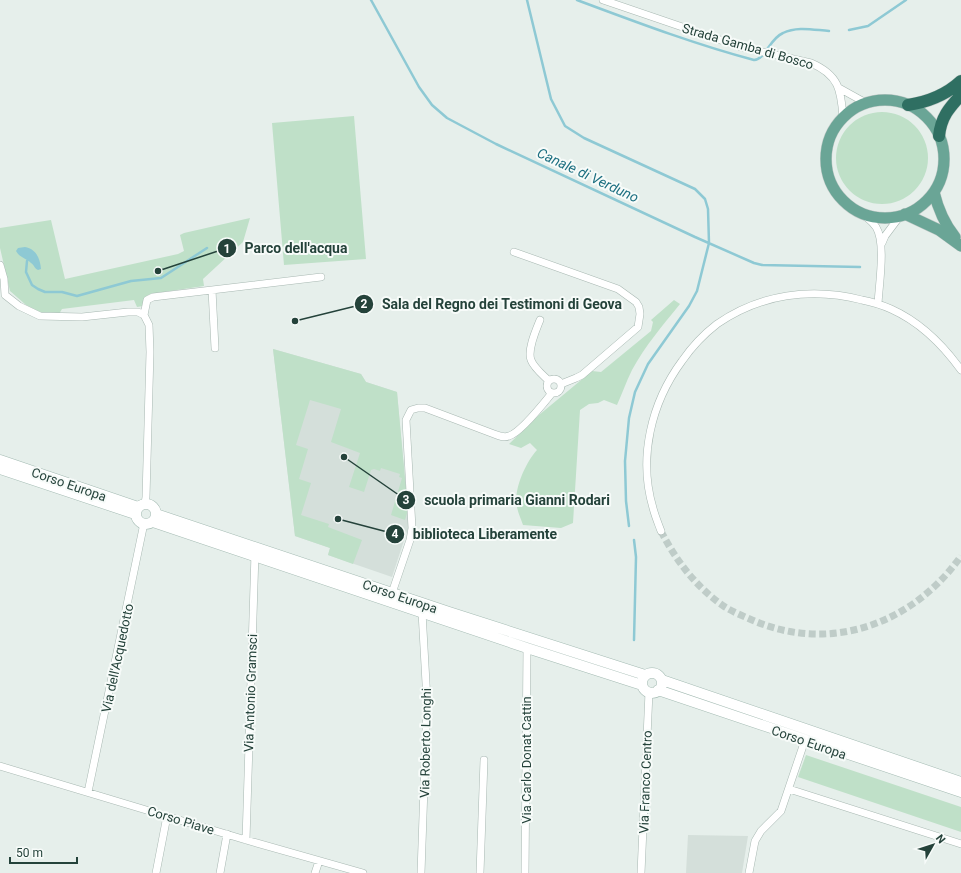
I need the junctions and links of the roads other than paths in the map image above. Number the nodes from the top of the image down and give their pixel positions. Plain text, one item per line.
1 (603, 0) edge
2 (961, 82) edge
3 (839, 88) junction
4 (961, 94) edge
5 (866, 103) junction
6 (908, 105) junction
7 (843, 117) junction
8 (939, 136) junction
9 (934, 192) junction
10 (857, 211) junction
11 (903, 215) junction
12 (882, 243) junction
13 (961, 246) edge
14 (514, 252) dead end
15 (0, 265) edge
16 (321, 277) dead end
17 (212, 290) junction
18 (878, 304) junction
19 (144, 315) junction
20 (540, 320) dead end
21 (215, 348) dead end
22 (961, 370) edge
23 (549, 381) junction
24 (561, 384) junction
25 (552, 393) junction
26 (0, 460) edge
27 (0, 468) edge
28 (139, 509) junction
29 (155, 518) junction
30 (142, 524) junction
31 (661, 531) tunnel mouth
32 (255, 552) junction
33 (392, 593) junction
34 (422, 612) junction
35 (526, 648) junction
36 (662, 680) junction
37 (649, 686) junction
38 (805, 740) junction
39 (484, 760) dead end
40 (0, 766) edge
41 (961, 782) edge
42 (789, 789) junction
43 (88, 792) junction
44 (961, 792) edge
45 (167, 816) junction
46 (227, 834) junction
47 (246, 840) junction
48 (961, 844) edge
49 (319, 861) junction
50 (156, 873) edge
51 (220, 873) edge
52 (315, 873) edge
53 (363, 873) edge
54 (421, 873) edge
55 (480, 873) edge
56 (525, 873) edge
57 (641, 873) edge
58 (749, 873) edge

1 - 3 street, Strada Gamba di Bosco
2 - 6 highway
3 - 5 street, Strada Gamba di Bosco
3 - 7 street, Strada Gamba di Bosco
4 - 8 highway
5 - 6 main road
5 - 7 main road
6 - 8 main road
7 - 10 main road
8 - 9 main road
9 - 11 main road
9 - 13 main road
10 - 11 main road
10 - 12 street
11 - 12 street
11 - 13 main road
12 - 18 street
14 - 24 street
15 - 19 street
16 - 17 street
17 - 19 street
17 - 21 street
18 - 22 street
18 - 31 street
19 - 28 street
20 - 23 street
23 - 24 street
23 - 25 street
24 - 25 street
25 - 33 street
26 - 28 main road, Corso Europa
27 - 28 main road, Corso Europa
28 - 29 main road
28 - 30 main road
29 - 30 main road
29 - 32 main road, Corso Europa
30 - 43 street, Via dell'Acquedotto
32 - 33 main road, Corso Europa
32 - 34 main road, Corso Europa
32 - 47 street, Via Antonio Gramsci
33 - 37 main road, Corso Europa
34 - 35 main road, Corso Europa
34 - 54 street, Via Roberto Longhi
35 - 37 main road, Corso Europa
35 - 56 street, Via Carlo Donat Cattin
36 - 37 main road
36 - 37 main road, Corso Europa
36 - 41 main road, Corso Europa
37 - 38 main road, Corso Europa
37 - 57 street, Via Franco Centro
38 - 42 street
38 - 44 main road, Corso Europa
39 - 55 street
40 - 43 street, Corso Piave
42 - 48 street
42 - 58 street
43 - 45 street, Corso Piave
45 - 46 street, Corso Piave
45 - 50 street
46 - 47 street, Corso Piave
46 - 51 street
47 - 49 street, Corso Piave
49 - 52 street
49 - 53 street, Corso Piave

